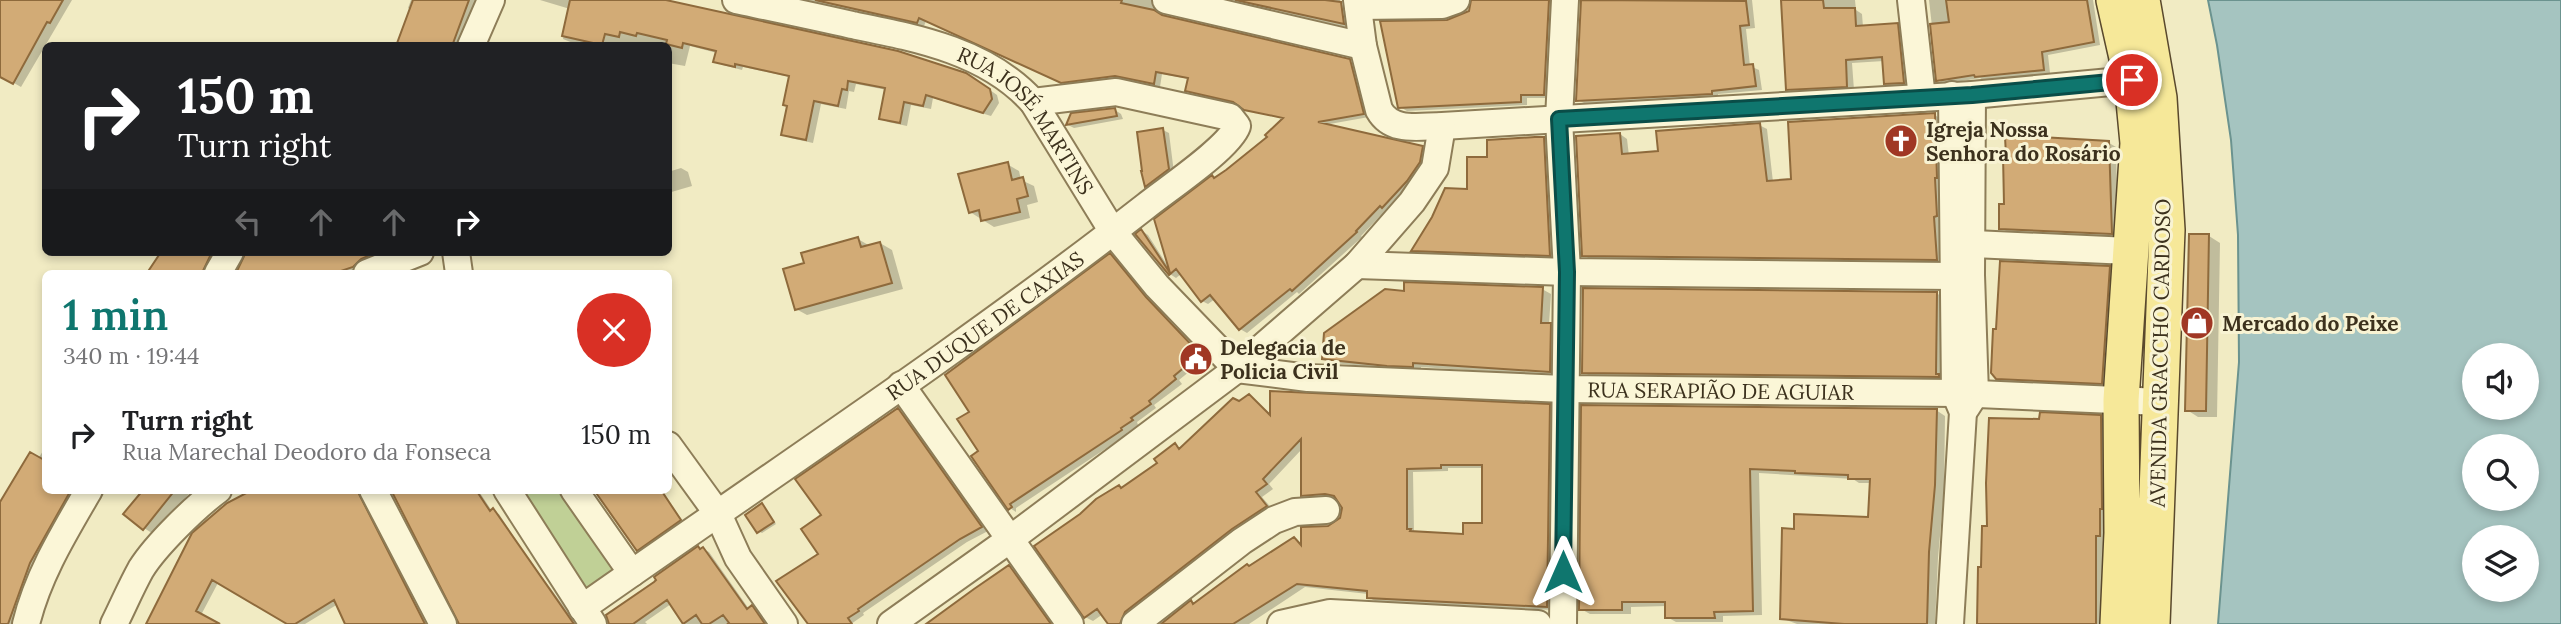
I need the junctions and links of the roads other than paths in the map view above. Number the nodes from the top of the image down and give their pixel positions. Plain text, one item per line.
1 (491, 0) edge
2 (736, 0) edge
3 (1166, 0) edge
4 (1456, 0) edge
5 (1565, 0) edge
6 (1911, 0) edge
7 (2114, 0) edge
8 (2142, 0) edge
9 (1357, 3) edge
10 (1209, 5) edge
11 (473, 42) edge
12 (1363, 46) junction
13 (2132, 80) junction
14 (1962, 95) junction
15 (1922, 98) junction
16 (1033, 102) junction
17 (1559, 119) junction
18 (1442, 126) junction
19 (1113, 232) junction
20 (1973, 244) junction
21 (2130, 251) junction
22 (410, 256) edge
23 (1357, 265) junction
24 (375, 270) edge
25 (1567, 272) junction
26 (1952, 276) junction
27 (2129, 293) junction
28 (2166, 294) junction
29 (1237, 369) junction
30 (901, 385) junction
31 (1564, 389) junction
32 (1964, 400) junction
33 (2121, 400) junction
34 (2161, 402) junction
35 (672, 451) edge
36 (87, 494) edge
37 (214, 494) edge
38 (375, 494) edge
39 (510, 494) edge
40 (577, 494) edge
41 (1326, 510) dead end
42 (718, 514) junction
43 (1009, 540) junction
44 (632, 573) junction
45 (588, 616) edge
46 (26, 624) edge
47 (114, 624) edge
48 (443, 624) edge
49 (768, 624) edge
50 (784, 624) edge
51 (797, 624) edge
52 (891, 624) edge
53 (1070, 624) edge
54 (1135, 624) edge
55 (1281, 624) edge
56 (1538, 624) edge
57 (1563, 624) edge
58 (1951, 624) edge
59 (2118, 624) edge
60 (2152, 624) edge

1 - 11 street
2 - 16 street, RUA JOSÉ MARTINS
3 - 10 street
4 - 9 street
5 - 17 street
6 - 15 street
7 - 13 main road, AVENIDA GRACCHO CARDOSO
8 - 28 main road, AVENIDA GRACCHO CARDOSO
9 - 12 street
10 - 12 street
12 - 18 street
13 - 14 street
13 - 21 main road, AVENIDA GRACCHO CARDOSO
14 - 15 street
14 - 20 street
14 - 26 street
15 - 17 street
16 - 19 street, RUA JOSÉ MARTINS
16 - 19 street, RUA DUQUE DE CAXIAS
17 - 18 street
17 - 25 street
18 - 23 street
19 - 29 street, RUA JOSÉ MARTINS
19 - 30 street, RUA DUQUE DE CAXIAS
20 - 21 street
20 - 32 street
21 - 27 main road, AVENIDA GRACCHO CARDOSO
22 - 24 street
23 - 25 street
23 - 29 street
25 - 26 street
25 - 31 street
26 - 32 street
27 - 28 main road
27 - 33 main road, AVENIDA GRACCHO CARDOSO
28 - 34 main road, AVENIDA GRACCHO CARDOSO
29 - 31 street, RUA SERAPIÃO DE AGUIAR
29 - 43 street
30 - 42 street, RUA DUQUE DE CAXIAS
30 - 43 street
31 - 32 street, RUA SERAPIÃO DE AGUIAR
31 - 57 street
32 - 33 street, RUA SERAPIÃO DE AGUIAR
32 - 58 street
33 - 34 street, RUA SERAPIÃO DE AGUIAR
33 - 59 main road, AVENIDA GRACCHO CARDOSO
34 - 60 main road, AVENIDA GRACCHO CARDOSO
35 - 42 street
36 - 46 street
37 - 47 street
38 - 48 street
39 - 45 street
40 - 44 street
41 - 54 street
42 - 44 street, RUA DUQUE DE CAXIAS
42 - 49 street
42 - 50 street
42 - 51 street
43 - 52 street
43 - 53 street
44 - 45 street, RUA DUQUE DE CAXIAS
55 - 56 street

